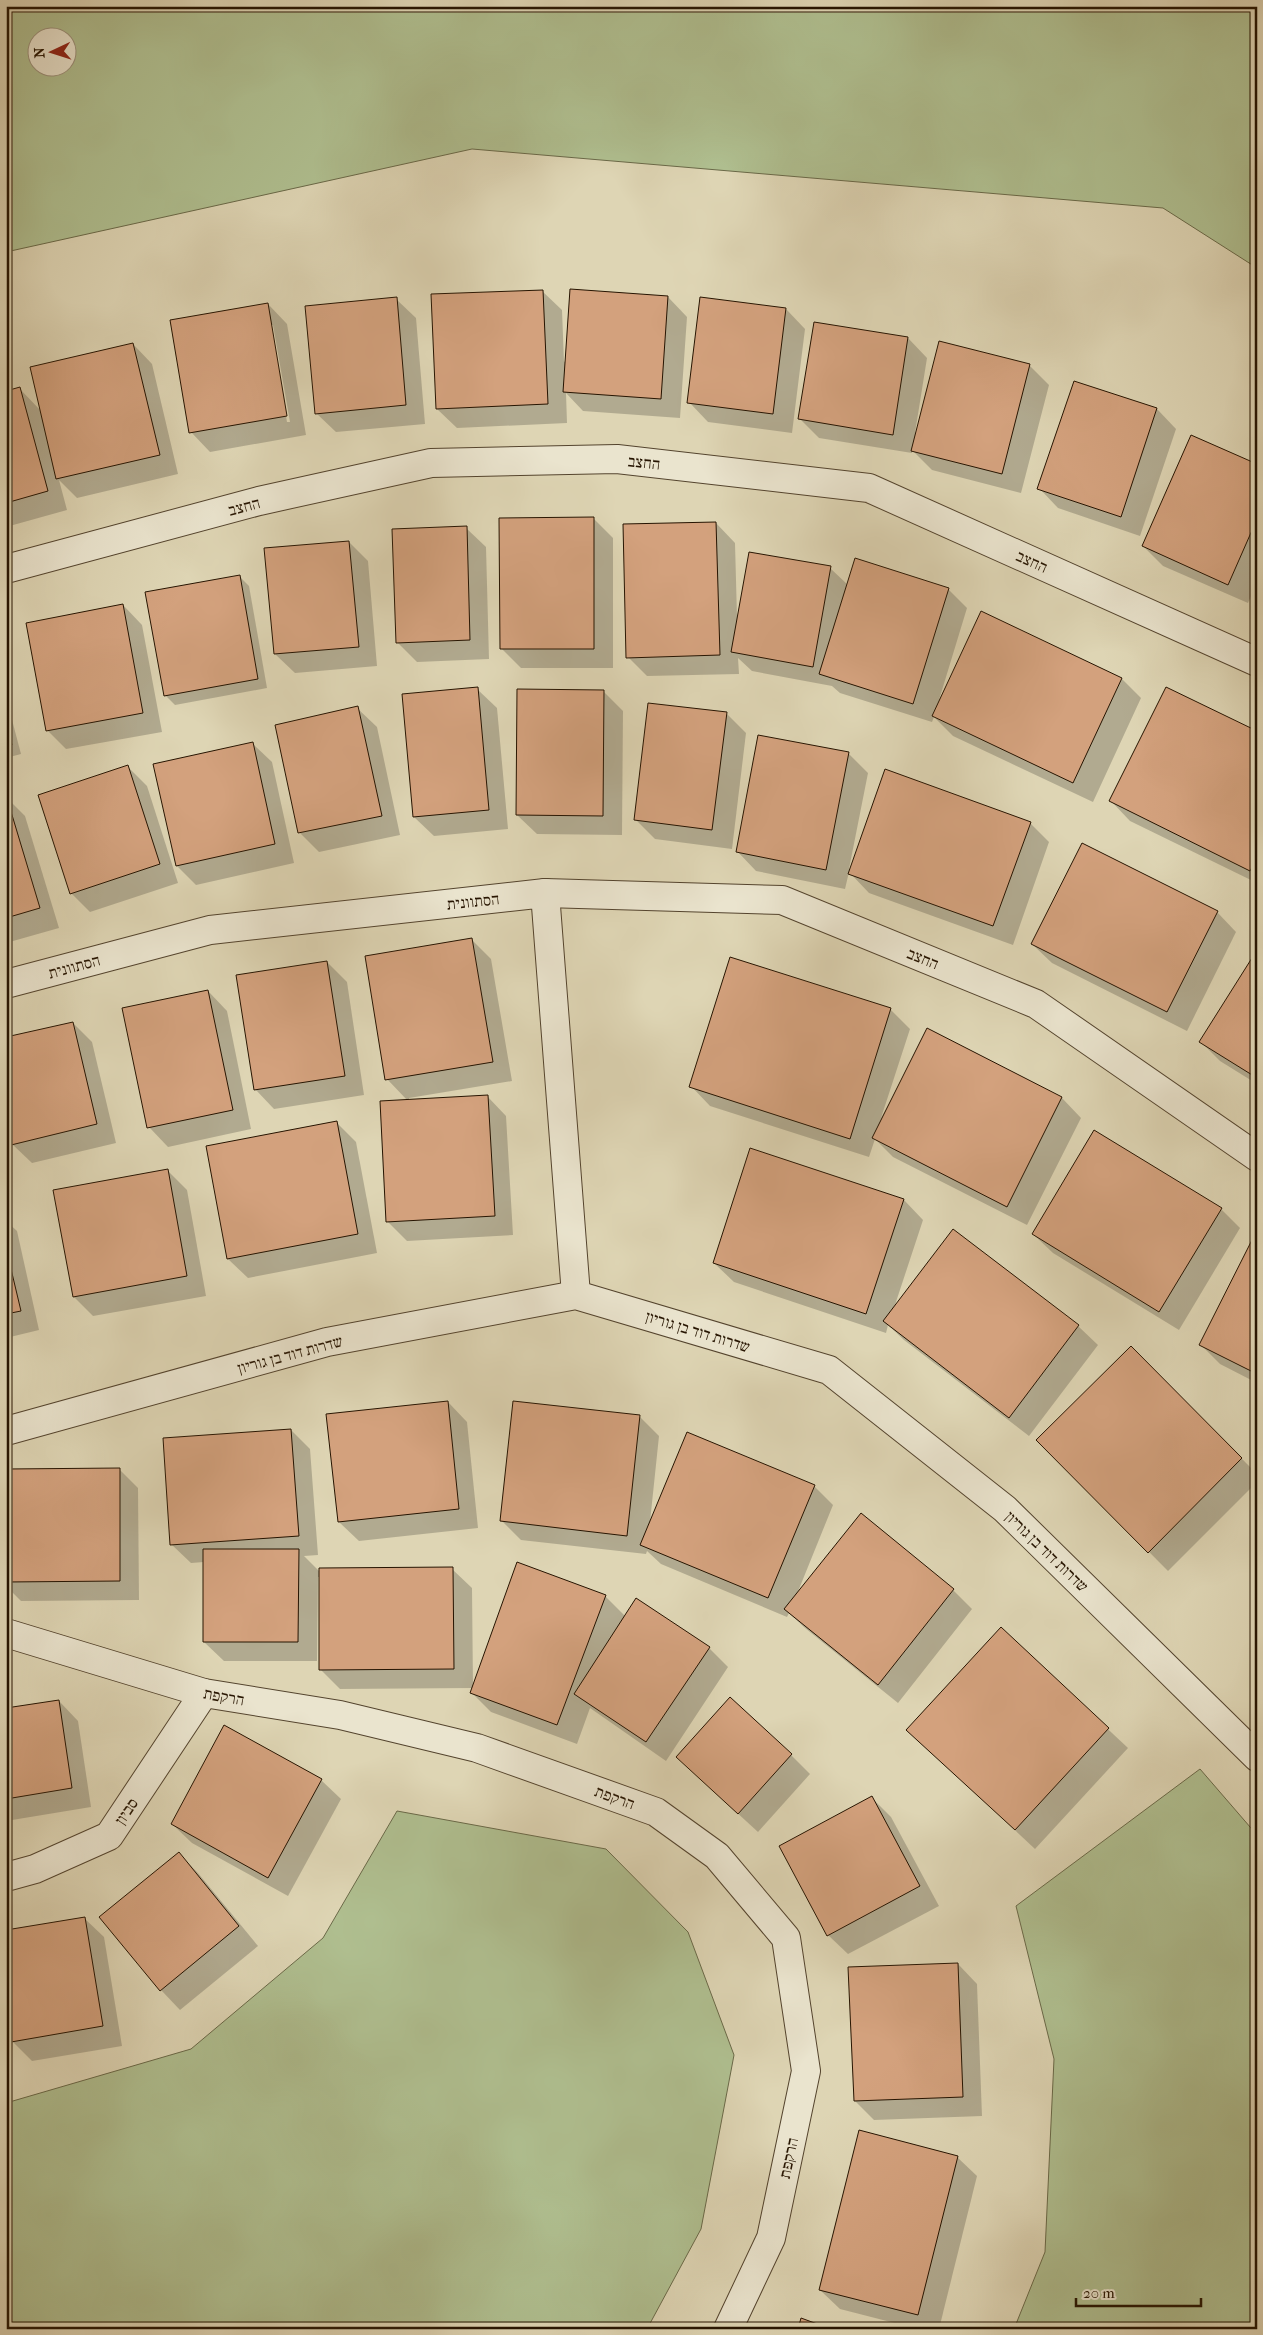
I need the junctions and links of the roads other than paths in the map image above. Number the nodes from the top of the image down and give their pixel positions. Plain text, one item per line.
1 (6, 569) edge
2 (1257, 662) edge
3 (545, 894) junction
4 (6, 984) edge
5 (1257, 1156) edge
6 (576, 1295) junction
7 (6, 1431) edge
8 (6, 1633) edge
9 (204, 1693) junction
10 (1257, 1757) edge
11 (6, 1877) edge
12 (728, 2329) edge

1 - 2 street, החצב
3 - 4 street, הסתוונית
3 - 5 street, החצב
3 - 6 street
6 - 7 street, שדרות דוד בן גוריון
6 - 10 street, שדרות דוד בן גוריון
8 - 9 street, הרקפת
9 - 11 street, סביון
9 - 12 street, הרקפת

